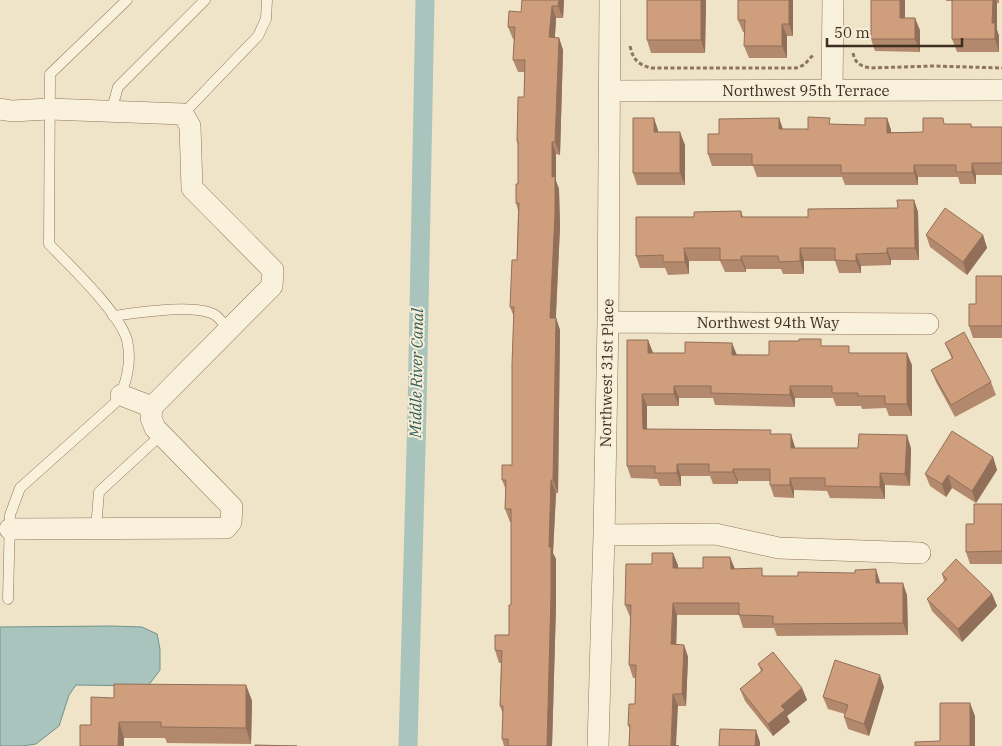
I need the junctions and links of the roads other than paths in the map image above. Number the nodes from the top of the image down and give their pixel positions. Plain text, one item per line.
1 (127, 0) edge
2 (205, 0) edge
3 (266, 0) edge
4 (610, 0) edge
5 (833, 0) edge
6 (1002, 90) edge
7 (609, 91) junction
8 (832, 91) junction
9 (0, 109) edge
10 (49, 109) junction
11 (111, 112) junction
12 (183, 114) junction
13 (113, 316) junction
14 (608, 322) junction
15 (928, 324) dead end
16 (228, 329) junction
17 (121, 395) junction
18 (152, 408) junction
19 (162, 434) junction
20 (10, 529) junction
21 (96, 529) junction
22 (604, 535) junction
23 (920, 553) dead end
24 (8, 599) dead end
25 (598, 746) edge

1 - 10 lane
2 - 11 lane
3 - 12 lane
4 - 7 street, Northwest 31st Place
5 - 8 street
6 - 8 street, Northwest 95th Terrace
7 - 8 street, Northwest 95th Terrace
7 - 14 street, Northwest 31st Place
9 - 10 street
10 - 11 street
10 - 13 lane
11 - 12 street
12 - 16 street
13 - 16 lane
13 - 17 lane
14 - 15 street, Northwest 94th Way
14 - 22 street, Northwest 31st Place
16 - 18 street
17 - 18 street
17 - 20 lane
18 - 19 street
19 - 21 lane
19 - 21 street
20 - 21 street
20 - 24 lane
22 - 23 street
22 - 25 street, Northwest 31st Place

